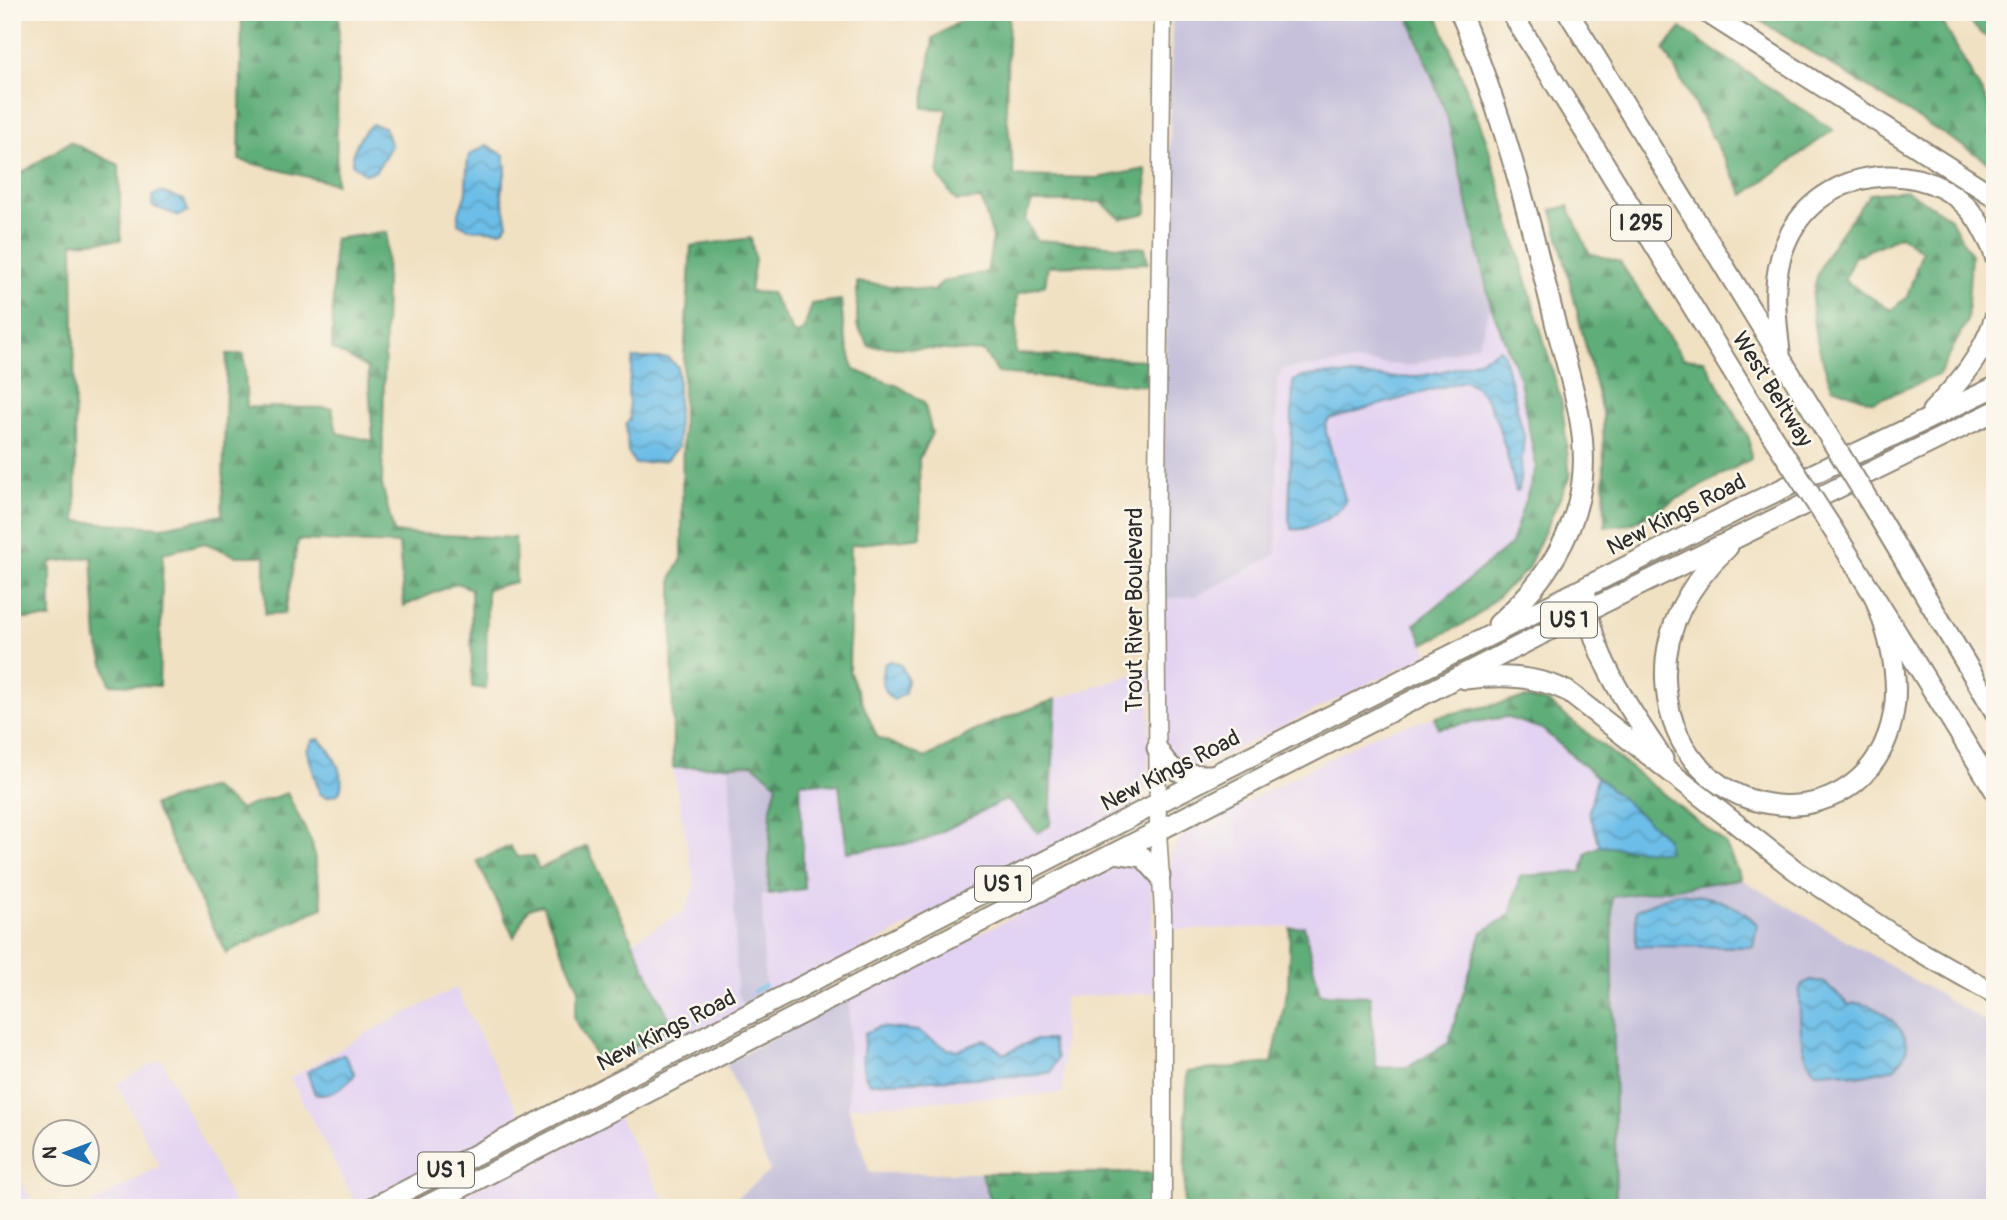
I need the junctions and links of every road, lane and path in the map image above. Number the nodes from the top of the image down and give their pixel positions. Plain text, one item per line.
1 (1163, 12) edge
2 (1460, 12) edge
3 (1511, 12) edge
4 (1568, 12) edge
5 (1706, 12) edge
6 (1993, 196) edge
7 (1995, 257) edge
8 (1995, 317) edge
9 (1781, 360) junction
10 (1995, 387) edge
11 (1995, 411) edge
12 (1923, 420) junction
13 (1743, 533) junction
14 (1587, 587) junction
15 (1875, 598) junction
16 (1587, 611) junction
17 (1476, 643) junction
18 (1450, 681) junction
19 (1995, 712) edge
20 (1157, 748) junction
21 (1674, 774) junction
22 (1214, 775) junction
23 (1995, 791) edge
24 (1158, 803) junction
25 (1158, 831) junction
26 (1115, 853) junction
27 (1160, 876) junction
28 (1017, 877) junction
29 (878, 949) junction
30 (888, 969) junction
31 (1995, 994) edge
32 (779, 1025) junction
33 (372, 1208) edge
34 (422, 1208) edge
35 (1163, 1208) edge

1 - 20 street, Trout River Boulevard
2 - 17 highway
3 - 15 highway, West Beltway / I 295, bridge
4 - 9 highway, West Beltway / I 295
5 - 6 highway
7 - 9 highway
8 - 12 highway
9 - 19 highway, West Beltway / I 295, bridge
10 - 12 highway, New Kings Road / US 1
11 - 13 highway, New Kings Road / US 1
12 - 14 highway, New Kings Road / US 1
13 - 15 highway
13 - 16 highway, New Kings Road / US 1
14 - 16 highway
14 - 17 highway, New Kings Road / US 1
15 - 23 highway, West Beltway / I 295
16 - 18 highway, New Kings Road / US 1
16 - 21 highway
17 - 22 highway, New Kings Road / US 1
18 - 21 highway
18 - 25 highway, New Kings Road / US 1
20 - 22 highway
20 - 24 street, Trout River Boulevard
21 - 31 highway
22 - 24 highway, New Kings Road / US 1
24 - 25 street, Trout River Boulevard
24 - 28 highway, New Kings Road / US 1
25 - 26 highway, New Kings Road / US 1
25 - 27 street, Trout River Boulevard
26 - 27 highway
26 - 30 highway, New Kings Road / US 1
27 - 35 street, Trout River Boulevard
28 - 29 highway, New Kings Road / US 1
28 - 30 highway
29 - 32 highway
29 - 33 highway, New Kings Road / US 1
30 - 32 highway, New Kings Road / US 1
32 - 34 highway, New Kings Road / US 1

